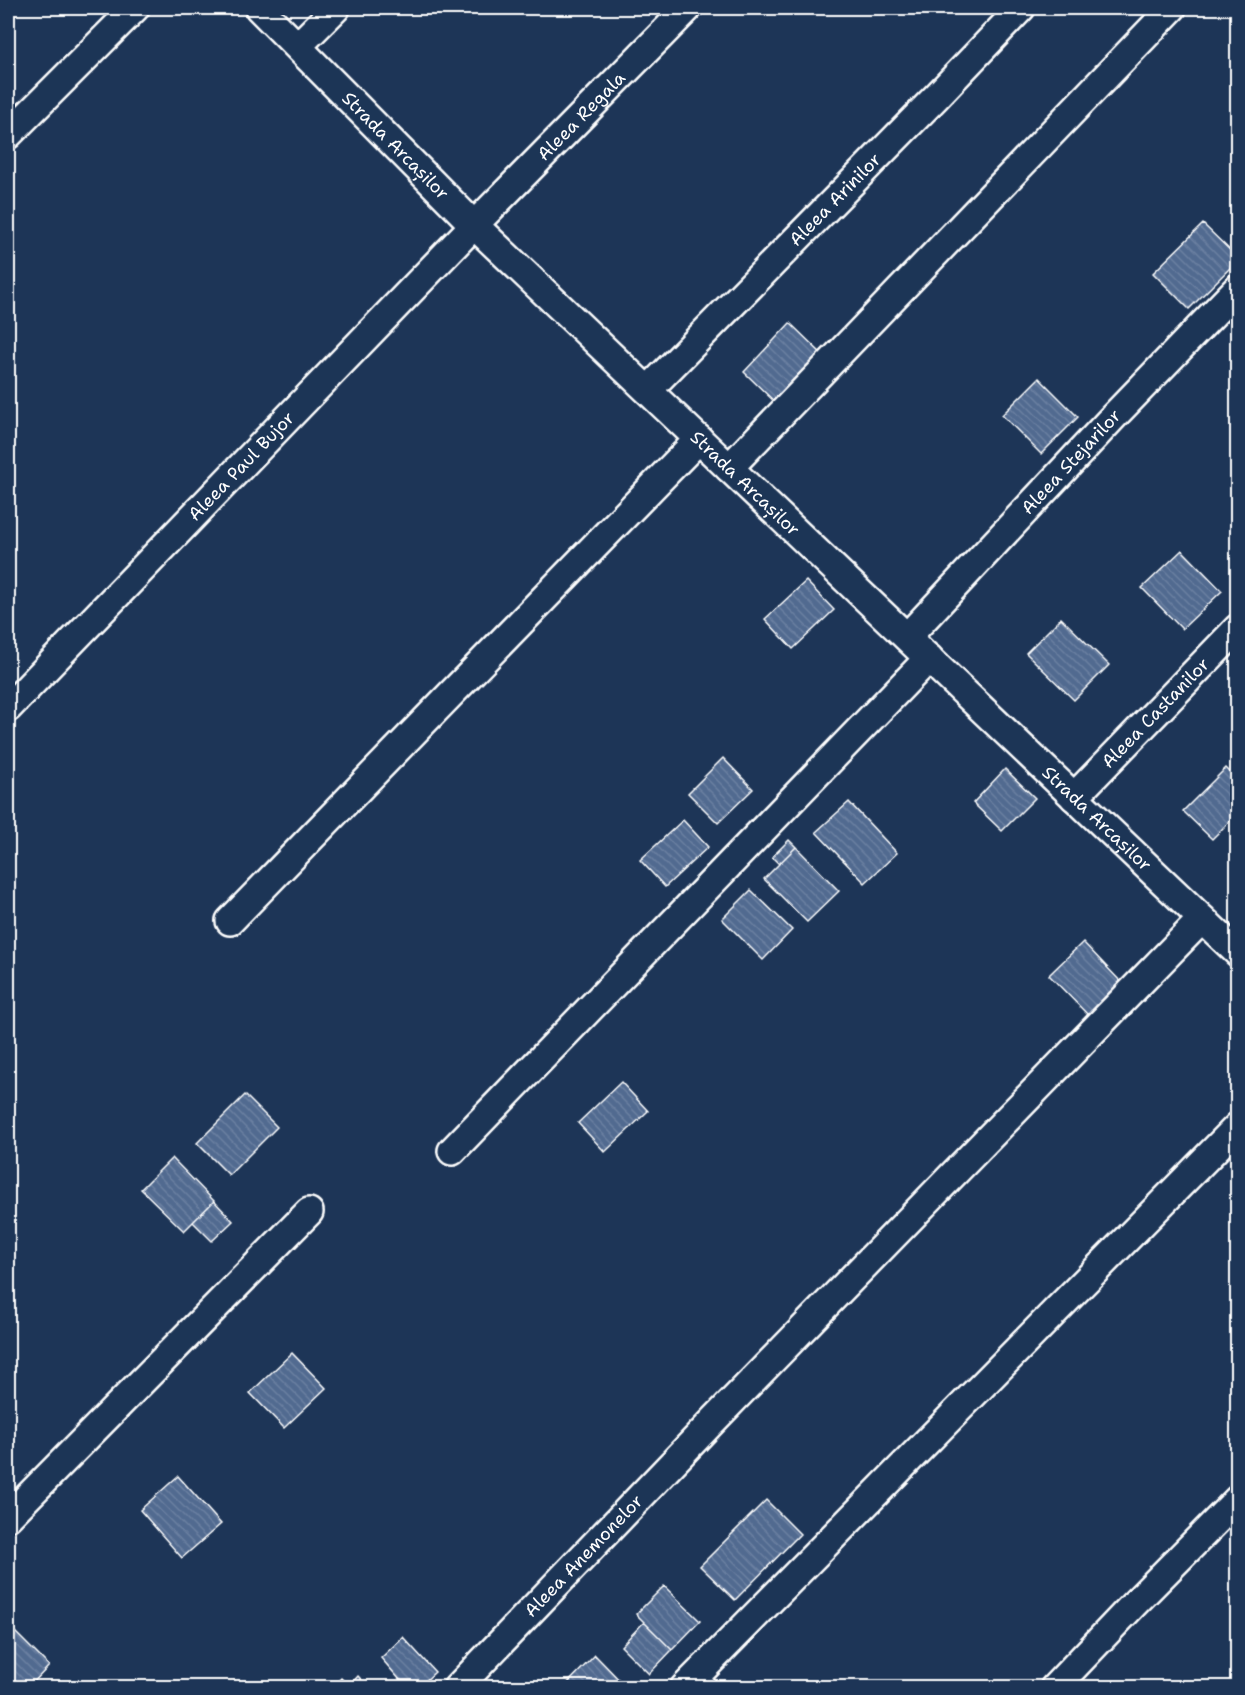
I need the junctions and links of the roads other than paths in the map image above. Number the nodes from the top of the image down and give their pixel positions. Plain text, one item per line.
1 (135, 8) edge
2 (259, 8) edge
3 (336, 8) edge
4 (688, 8) edge
5 (1022, 8) edge
6 (1172, 8) edge
7 (298, 46) junction
8 (8, 135) edge
9 (474, 225) junction
10 (1238, 288) edge
11 (648, 390) junction
12 (699, 439) junction
13 (729, 468) junction
14 (1238, 628) edge
15 (907, 637) junction
16 (929, 658) junction
17 (8, 708) edge
18 (1074, 797) junction
19 (1202, 919) junction
20 (230, 921) dead end
21 (1237, 952) edge
22 (1238, 1126) edge
23 (452, 1151) dead end
24 (309, 1212) dead end
25 (1238, 1499) edge
26 (8, 1517) edge
27 (457, 1688) edge
28 (684, 1688) edge
29 (1054, 1688) edge

1 - 8 street
2 - 7 street, Strada Arcașilor
3 - 7 street
4 - 9 street, Aleea Regala
5 - 11 street, Aleea Arinilor
6 - 13 street
7 - 9 street, Strada Arcașilor
9 - 11 street, Strada Arcașilor
9 - 17 street, Aleea Paul Bujor
10 - 15 street, Aleea Stejarilor
11 - 12 street, Strada Arcașilor
12 - 13 street, Strada Arcașilor
12 - 20 street
13 - 15 street, Strada Arcașilor
14 - 18 street, Aleea Castanilor
15 - 16 street, Strada Arcașilor
16 - 18 street, Strada Arcașilor
16 - 23 street
18 - 19 street, Strada Arcașilor
19 - 21 street, Strada Arcașilor
19 - 27 street, Aleea Anemonelor
22 - 28 street
24 - 26 street
25 - 29 street

